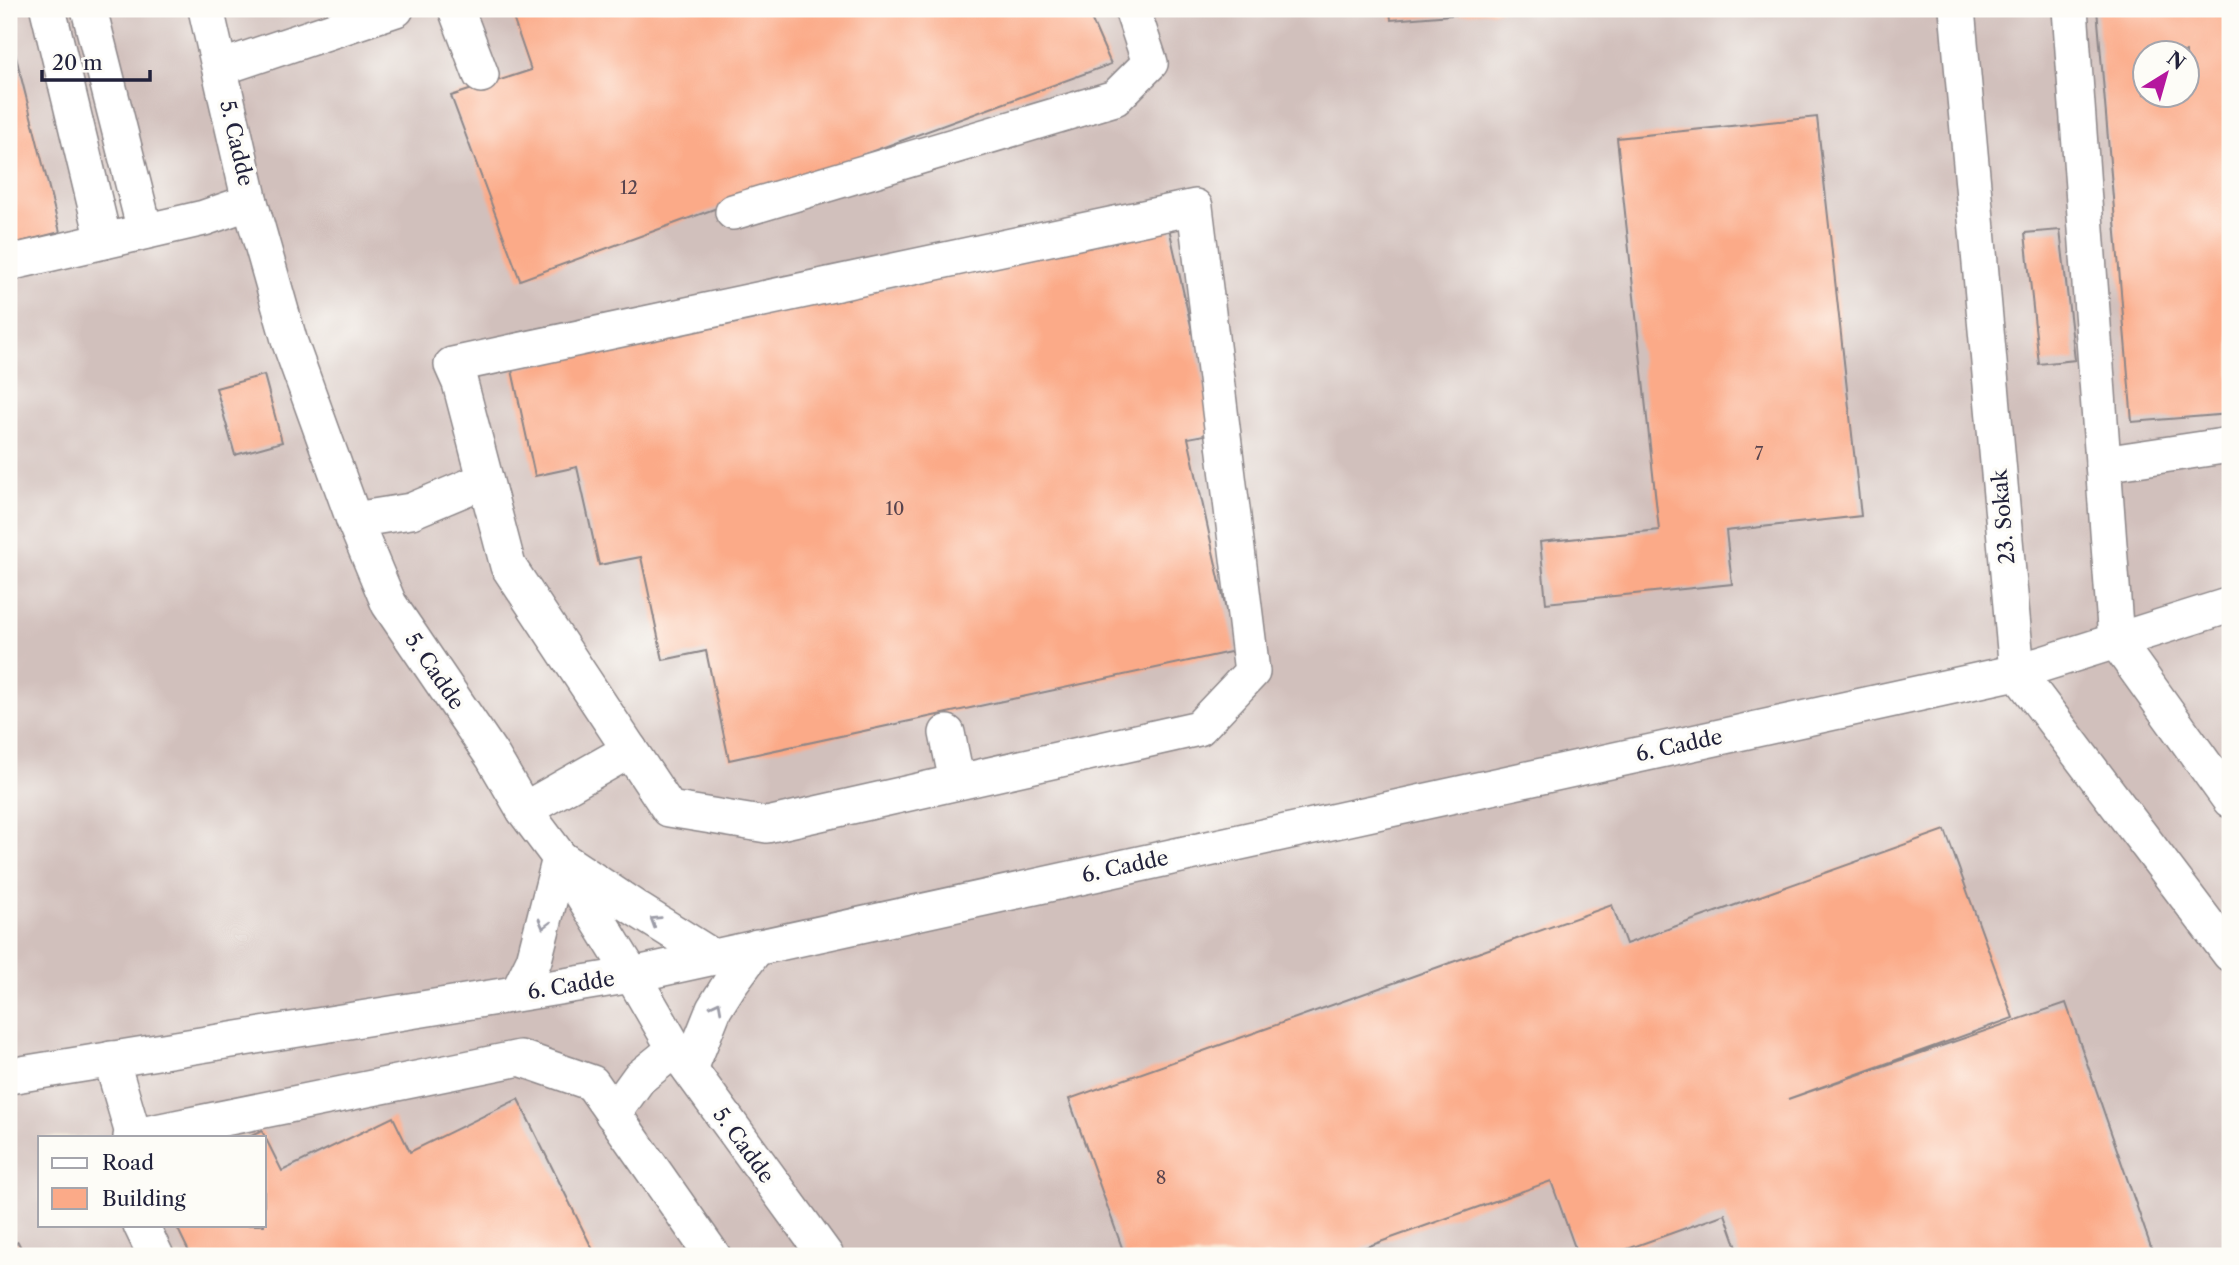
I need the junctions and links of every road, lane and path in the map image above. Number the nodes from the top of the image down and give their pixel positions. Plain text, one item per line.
1 (48, 9) edge
2 (89, 9) edge
3 (206, 9) edge
4 (396, 9) edge
5 (456, 9) edge
6 (1132, 9) edge
7 (1957, 9) edge
8 (2070, 9) edge
9 (220, 68) junction
10 (481, 75) dead end
11 (250, 202) junction
12 (733, 212) dead end
13 (145, 231) junction
14 (104, 241) junction
15 (9, 263) edge
16 (2230, 445) edge
17 (2103, 464) junction
18 (485, 480) junction
19 (354, 520) junction
20 (2230, 605) edge
21 (2116, 641) junction
22 (2017, 672) junction
23 (947, 733) dead end
24 (629, 750) junction
25 (957, 782) junction
26 (2227, 788) edge
27 (524, 810) junction
28 (560, 858) junction
29 (757, 947) junction
30 (2230, 954) edge
31 (713, 957) junction
32 (632, 975) junction
33 (518, 993) junction
34 (111, 1059) junction
35 (682, 1059) junction
36 (9, 1076) edge
37 (613, 1114) junction
38 (132, 1136) edge
39 (137, 1136) edge
40 (141, 1226) edge
41 (156, 1256) edge
42 (713, 1256) edge
43 (826, 1256) edge

1 - 14 street
2 - 13 street
3 - 9 street, 5. Cadde
4 - 9 street
5 - 10 street
6 - 12 street
7 - 22 street, 23. Sokak
8 - 17 street
9 - 11 street, 5. Cadde
11 - 13 street
11 - 19 street, 5. Cadde
13 - 14 street
14 - 15 street
16 - 17 street
17 - 21 street
18 - 19 street
18 - 24 street
18 - 25 street
19 - 27 street, 5. Cadde
20 - 21 street, 6. Cadde
21 - 22 street, 6. Cadde
21 - 26 street
22 - 29 street, 6. Cadde
22 - 30 street
23 - 25 street
24 - 25 street
24 - 27 street
27 - 28 street, 5. Cadde
31 -> 28 street
28 - 32 street, 5. Cadde
28 -> 33 street
29 - 31 street, 6. Cadde
35 -> 29 street
31 - 32 street, 6. Cadde
32 - 33 street, 6. Cadde
32 - 35 street, 5. Cadde
33 - 34 street, 6. Cadde
34 - 36 street, 6. Cadde
34 - 38 street
35 - 37 street
35 - 43 street, 5. Cadde
37 - 39 street
37 - 42 street
40 - 41 street

